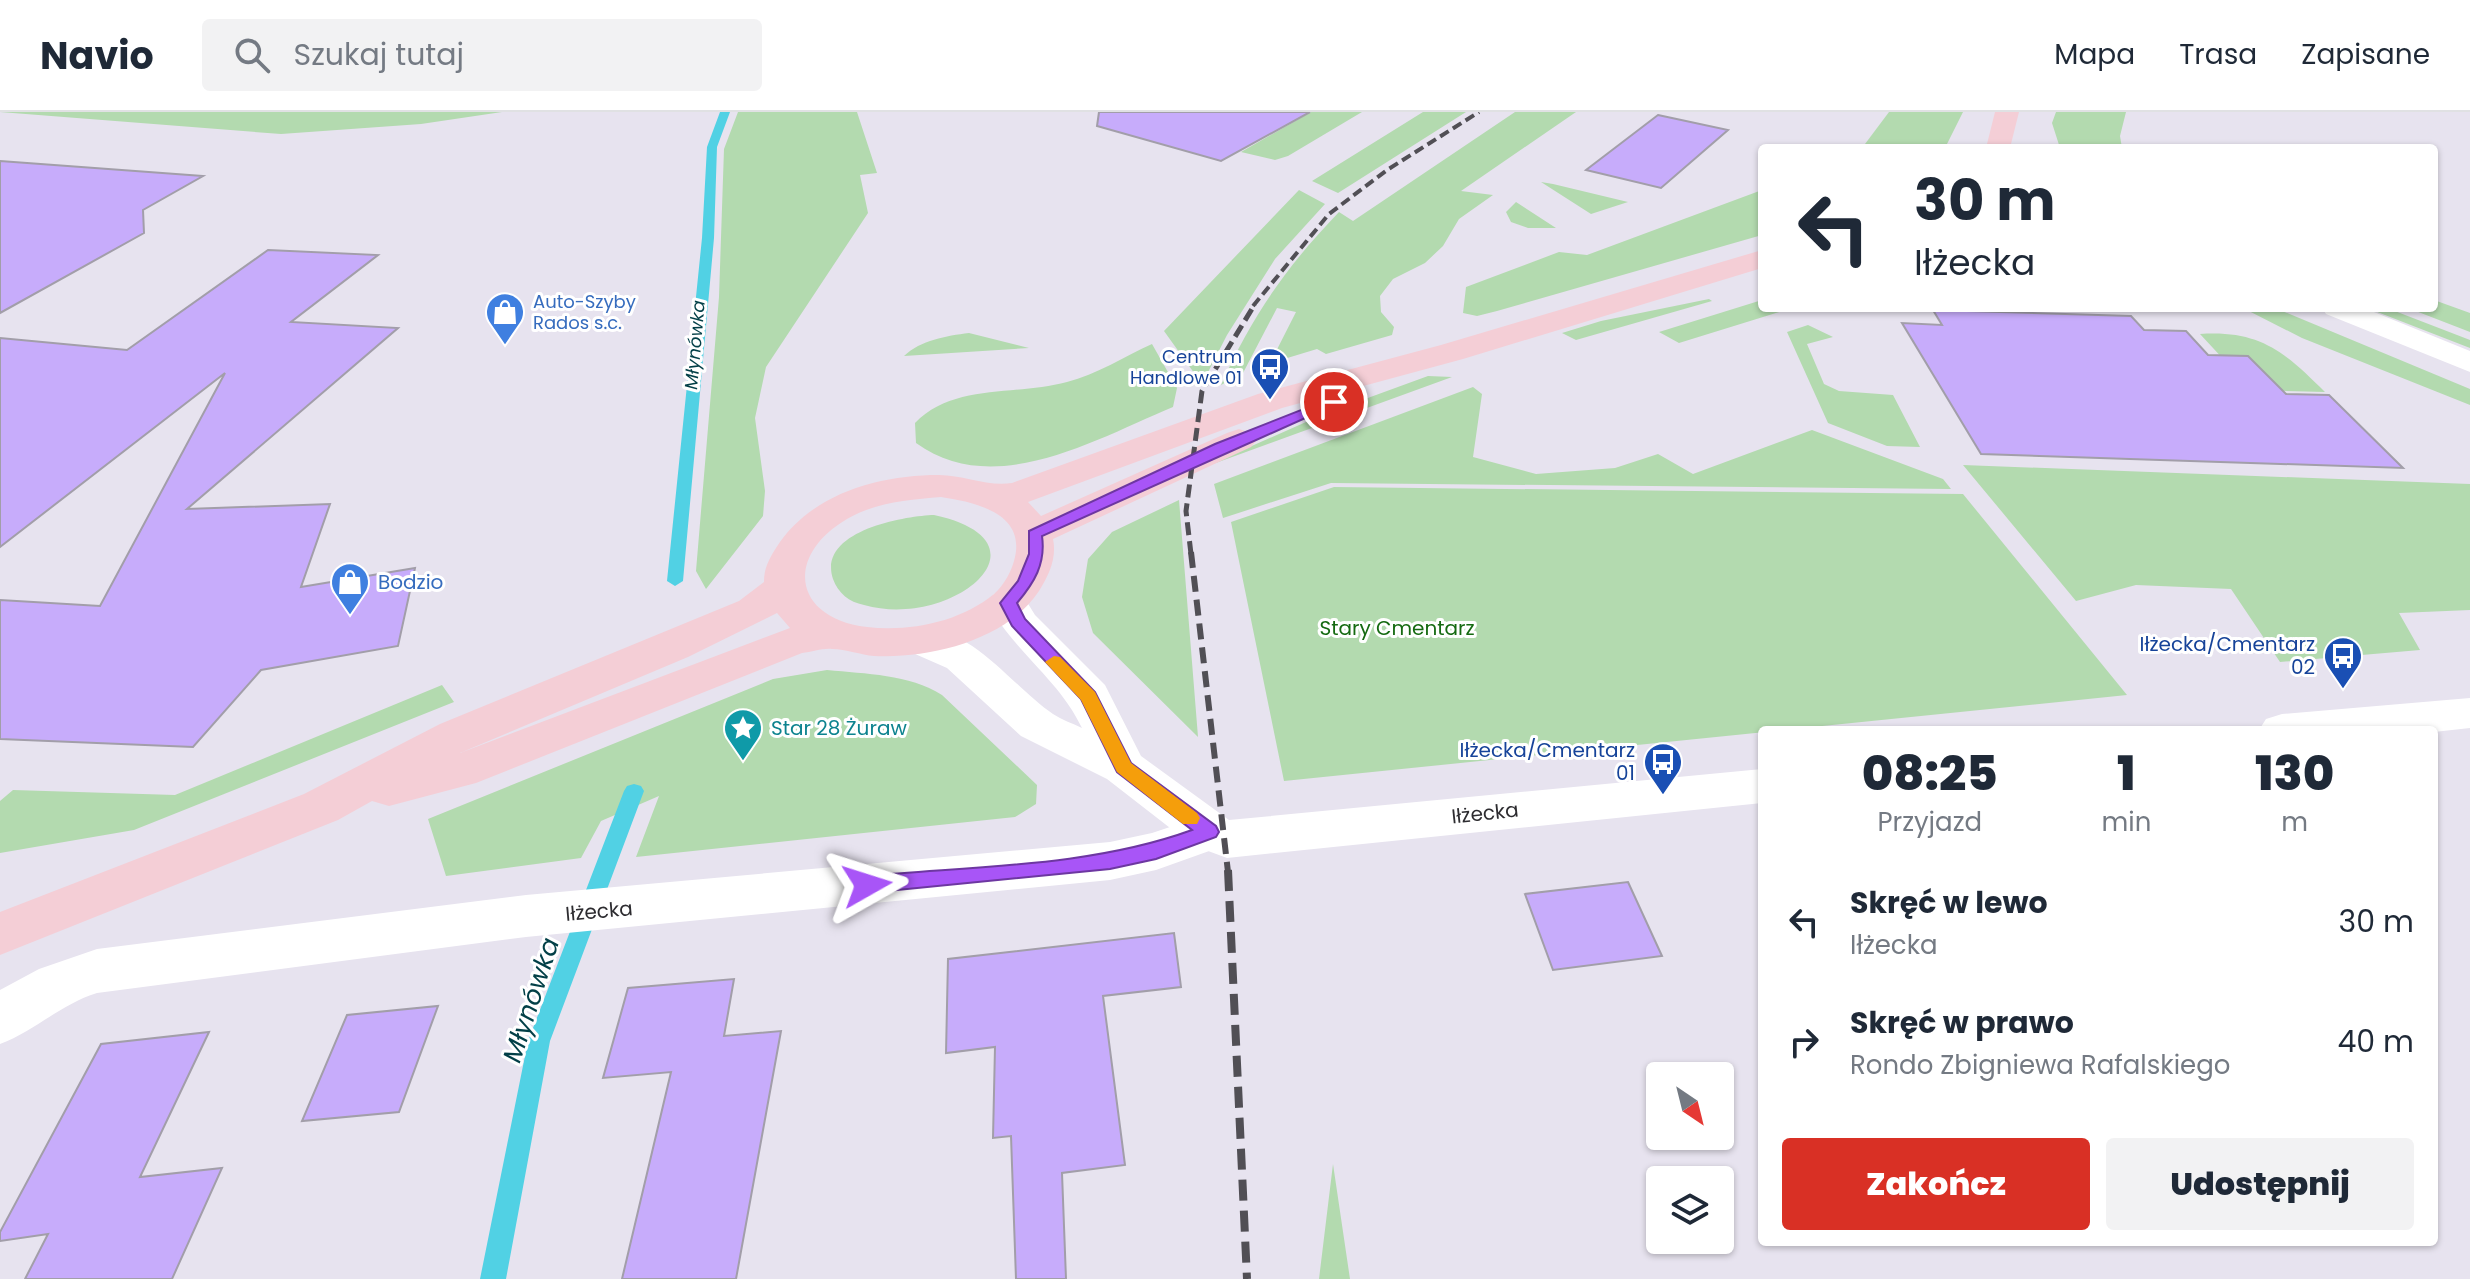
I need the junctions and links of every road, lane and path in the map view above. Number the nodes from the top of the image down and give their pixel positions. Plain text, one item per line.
1 (2007, 112) edge
2 (1999, 144) edge
3 (1758, 260) edge
4 (2347, 312) edge
5 (2470, 362) edge
6 (1398, 368) junction
7 (996, 497) junction
8 (1034, 534) junction
9 (783, 587) junction
10 (1008, 603) junction
11 (832, 635) junction
12 (921, 640) junction
13 (2470, 713) edge
14 (2326, 726) edge
15 (1123, 767) junction
16 (1758, 786) edge
17 (321, 807) junction
18 (1209, 832) junction
19 (24, 912) edge
20 (0, 934) edge
21 (0, 1020) edge

1 - 2 main road
3 - 6 main road
4 - 5 street
6 - 7 main road
6 - 8 main road
7 - 8 main road
7 - 9 main road
8 - 10 main road
9 - 11 main road
9 - 17 main road
10 - 12 main road
10 - 15 street, Iłżecka
11 - 12 main road
11 - 17 main road
12 - 15 street, Iłżecka
13 - 14 street
15 - 18 street, Iłżecka
16 - 18 street, Iłżecka
17 - 19 main road
18 - 21 street, Iłżecka
19 - 20 main road

